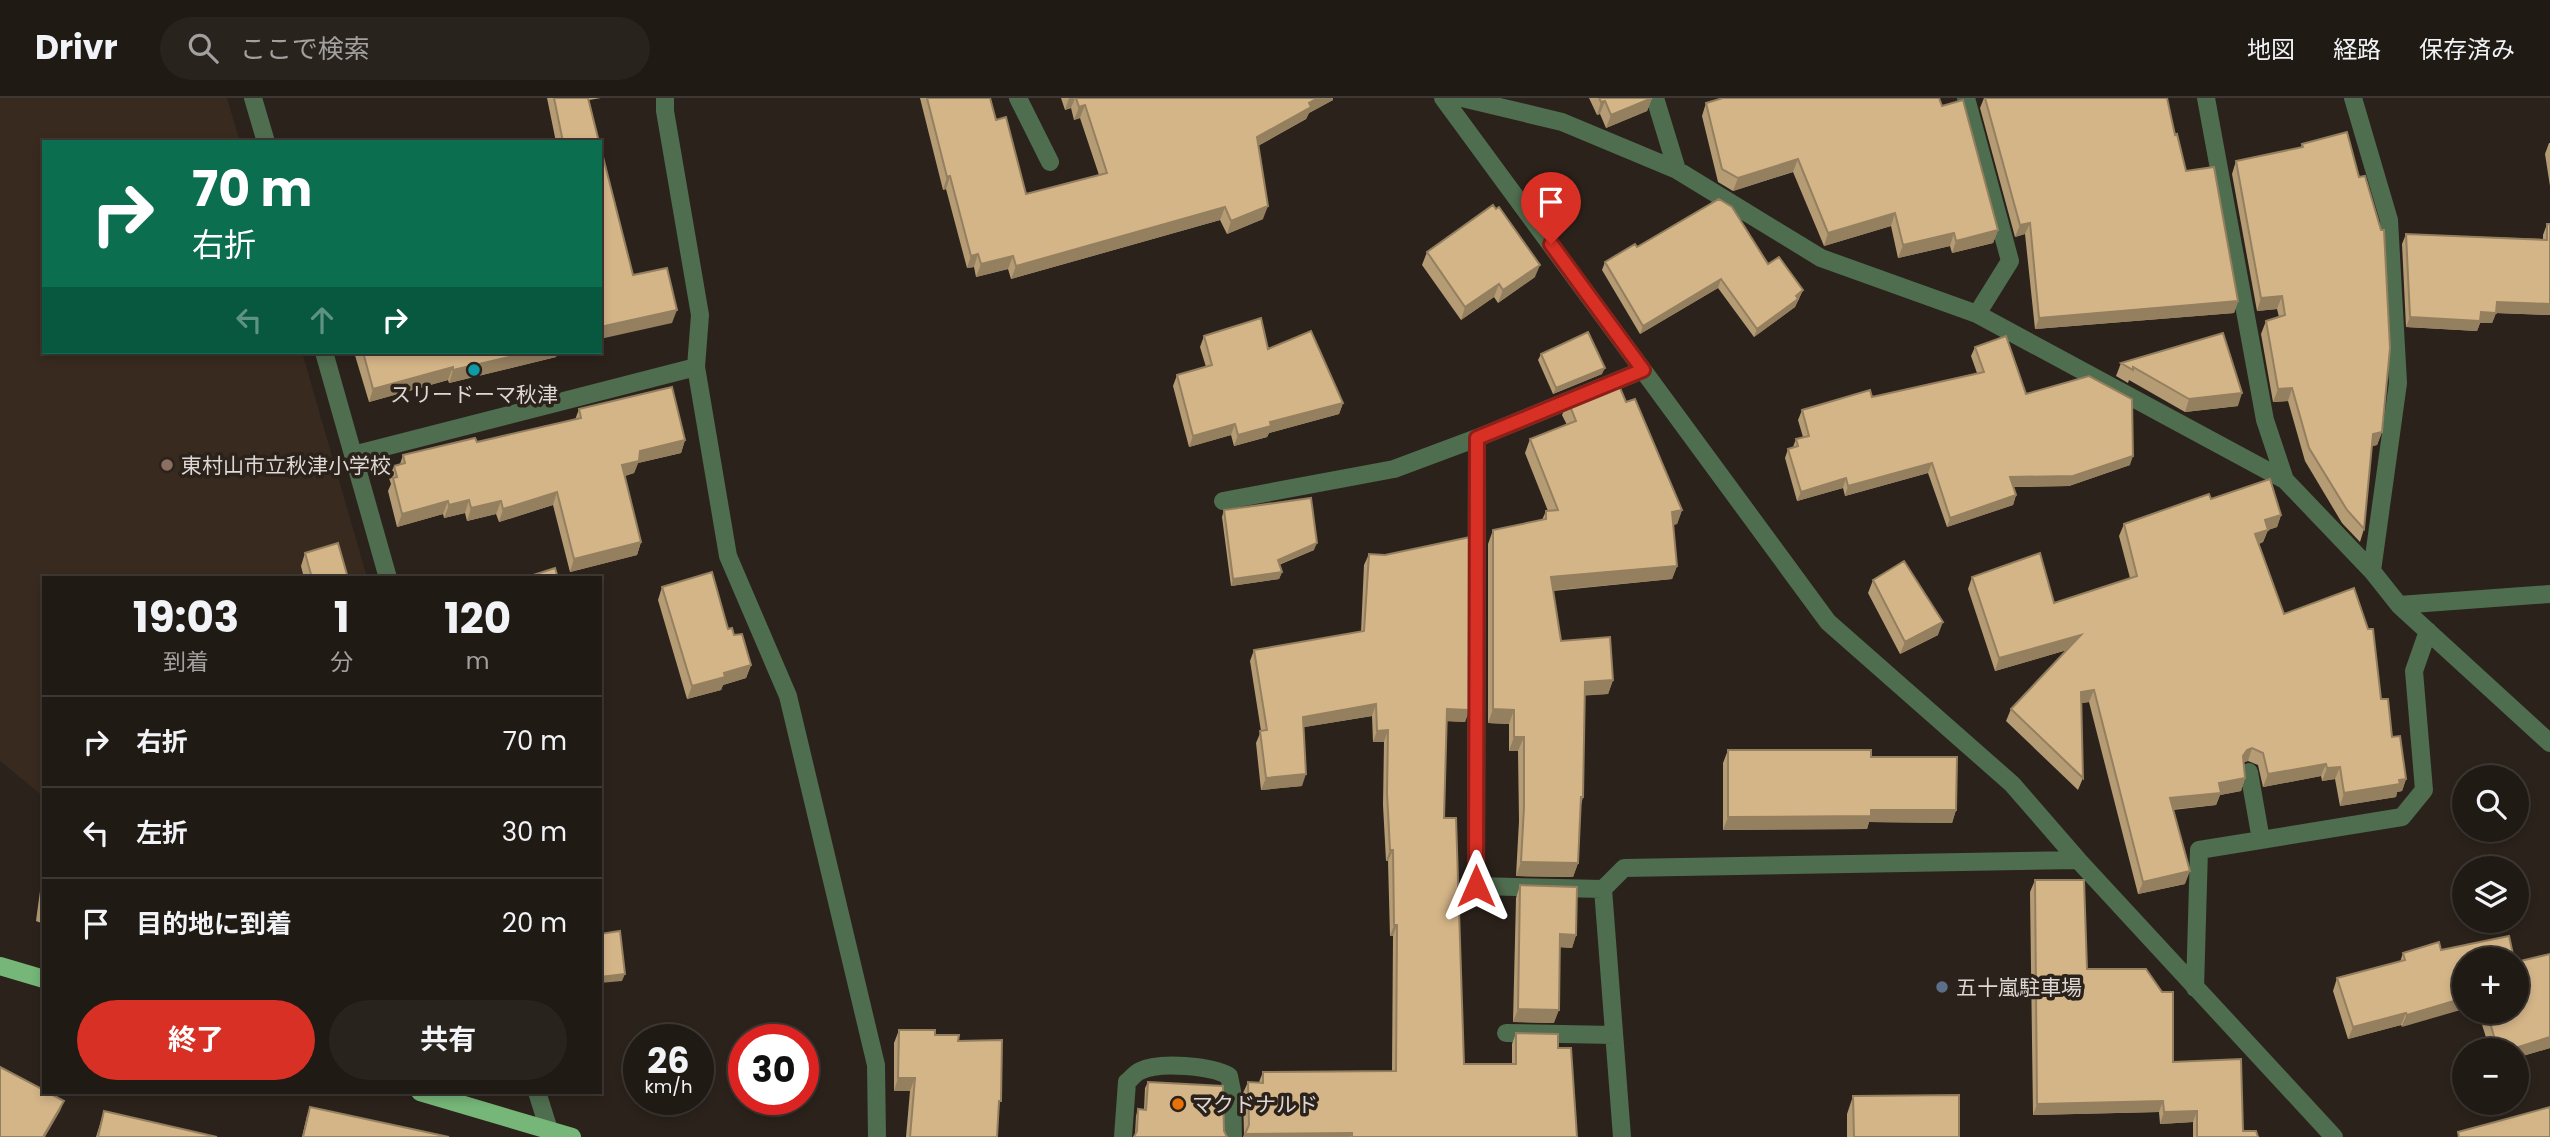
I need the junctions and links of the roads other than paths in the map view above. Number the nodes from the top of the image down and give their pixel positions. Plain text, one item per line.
1 (253, 98) edge
2 (665, 98) edge
3 (1018, 98) edge
4 (1443, 98) edge
5 (1462, 98) edge
6 (1654, 98) edge
7 (1966, 98) edge
8 (2206, 98) edge
9 (2353, 98) edge
10 (265, 140) edge
11 (1050, 162) dead end
12 (1677, 170) junction
13 (1977, 314) junction
14 (325, 354) edge
15 (696, 367) junction
16 (1643, 370) junction
17 (1477, 438) junction
18 (353, 455) junction
19 (2285, 480) junction
20 (1223, 501) dead end
21 (2372, 571) junction
22 (387, 576) edge
23 (2550, 594) edge
24 (2399, 605) junction
25 (2428, 631) junction
26 (2550, 743) edge
27 (2249, 772) edge
28 (2260, 841) junction
29 (2078, 860) junction
30 (1603, 889) junction
31 (0, 966) edge
32 (42, 978) edge
33 (2195, 988) junction
34 (1506, 1033) dead end
35 (1614, 1035) junction
36 (427, 1094) edge
37 (538, 1094) edge
38 (549, 1130) junction
39 (572, 1137) edge
40 (877, 1137) edge
41 (1122, 1137) edge
42 (1233, 1137) edge
43 (1622, 1137) edge
44 (2334, 1137) edge

1 - 10 street
2 - 15 street
3 - 11 street
4 - 16 street
5 - 12 street
6 - 12 street
7 - 13 street
8 - 19 street
9 - 21 street
12 - 13 street
13 - 19 street
14 - 18 street
15 - 18 street
15 - 40 street
16 - 17 street
16 - 29 street
17 - 20 street
17 - 30 street
18 - 22 street
19 - 21 street
21 - 24 street
23 - 24 street
24 - 25 street
25 - 26 street
25 - 28 street
27 - 28 street
28 - 33 street
29 - 30 street
29 - 33 street
30 - 35 street
31 - 32 main road
33 - 44 street
34 - 35 street
35 - 43 street
36 - 38 main road
37 - 38 street
38 - 39 main road
41 - 42 street

